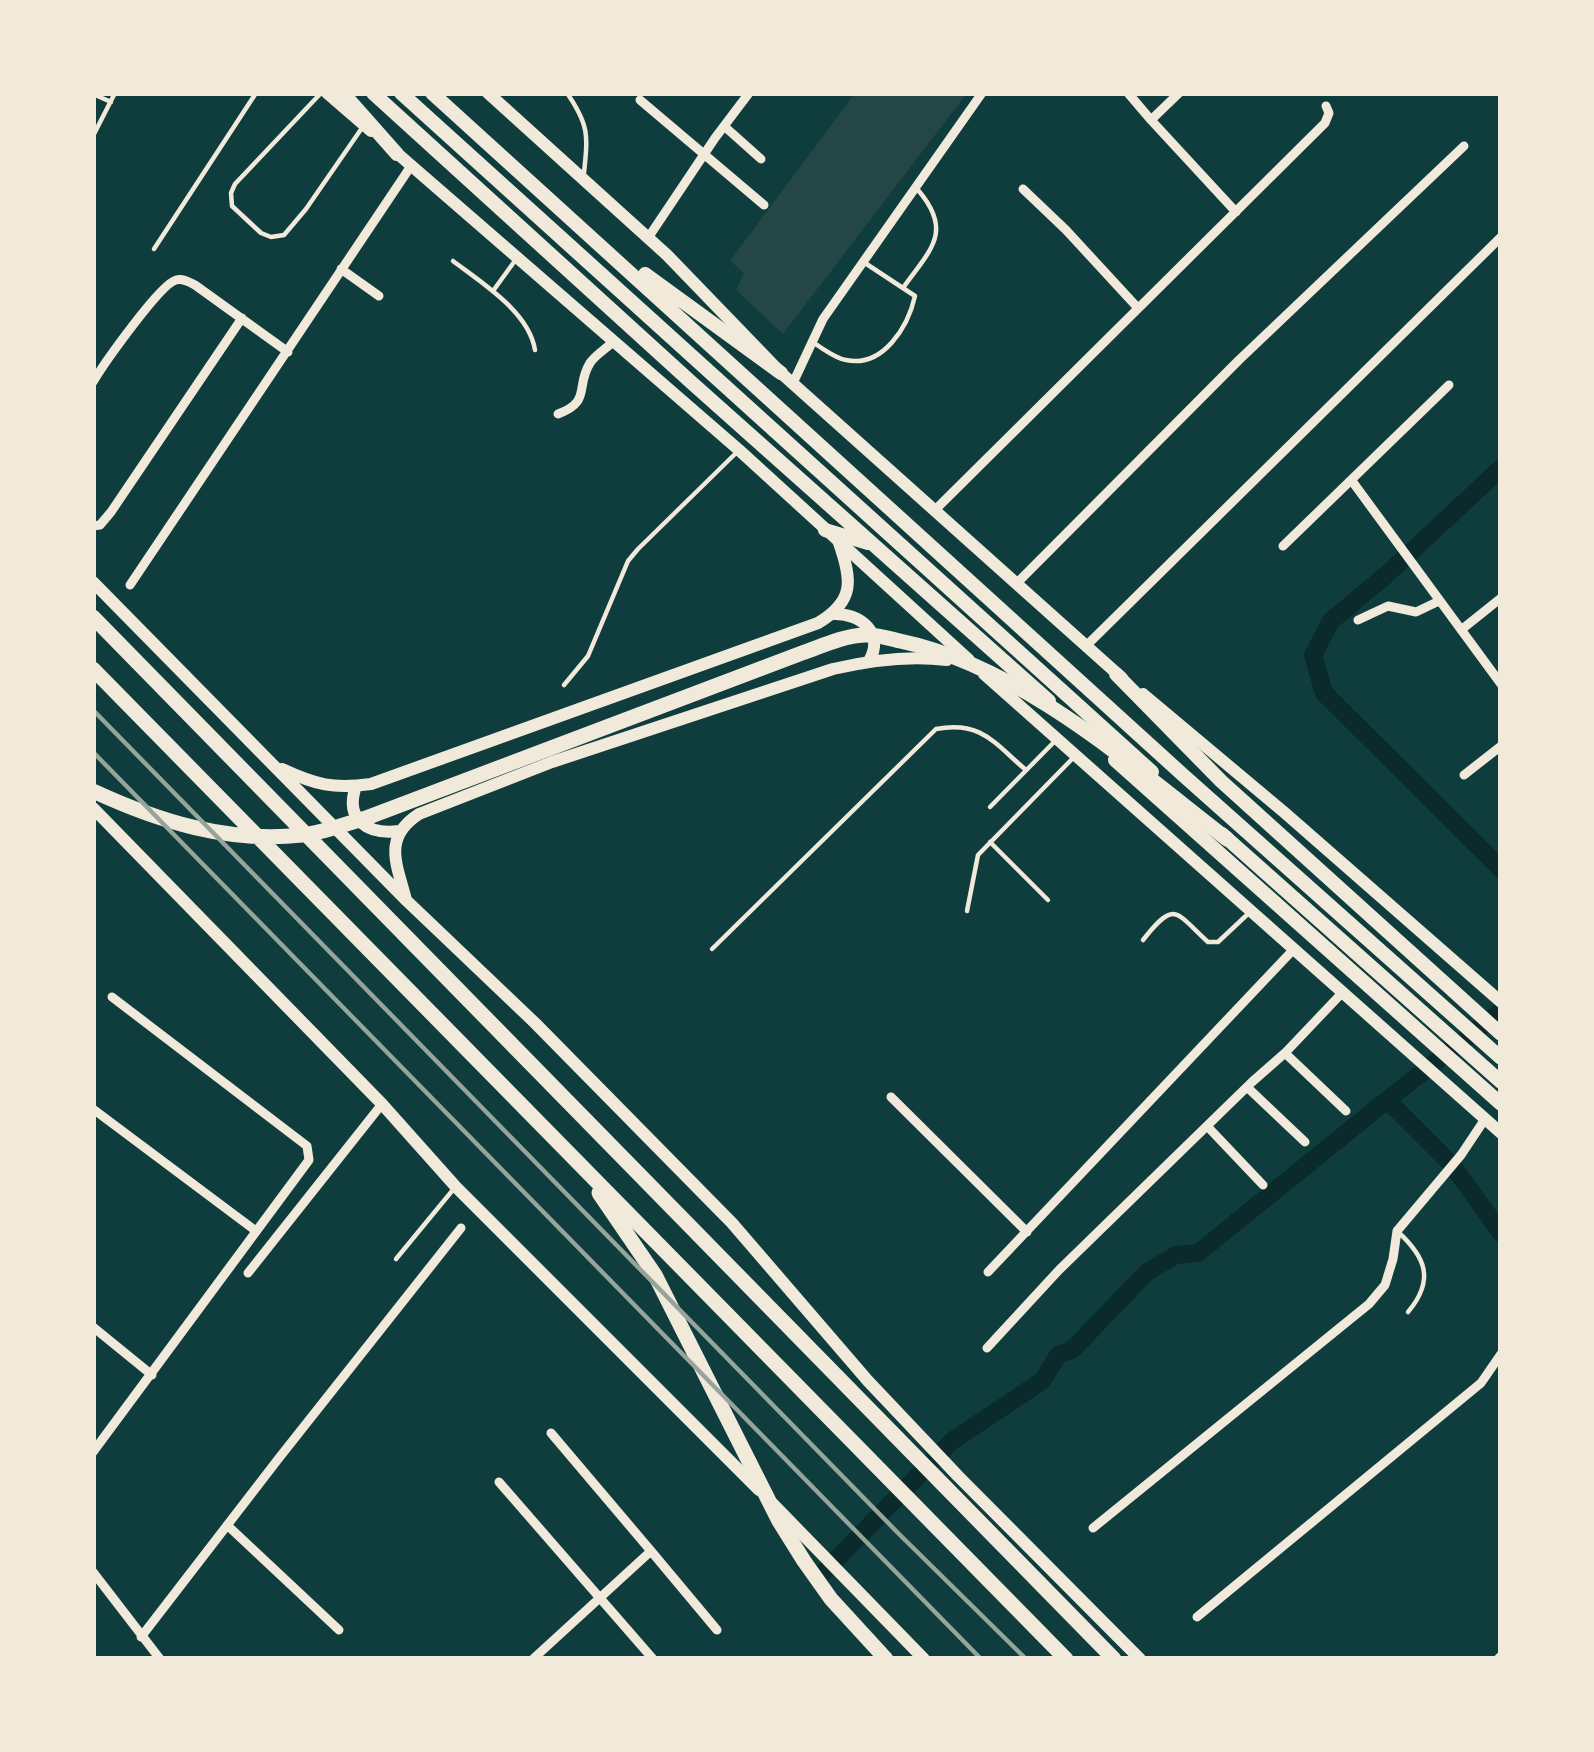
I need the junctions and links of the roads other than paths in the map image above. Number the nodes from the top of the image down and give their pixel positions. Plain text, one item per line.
1 (116, 93) edge
2 (256, 93) edge
3 (324, 93) edge
4 (343, 93) edge
5 (373, 93) edge
6 (400, 93) edge
7 (432, 93) edge
8 (446, 93) edge
9 (488, 93) edge
10 (567, 93) edge
11 (749, 93) edge
12 (982, 93) edge
13 (1128, 93) edge
14 (1179, 93) edge
15 (93, 94) edge
16 (640, 100) dead end
17 (111, 102) junction
18 (1326, 106) dead end
19 (1151, 121) junction
20 (364, 125) junction
21 (724, 126) junction
22 (94, 134) edge
23 (1464, 146) dead end
24 (397, 154) junction
25 (703, 156) junction
26 (761, 159) dead end
27 (412, 166) junction
28 (583, 179) junction
29 (916, 188) junction
30 (1023, 189) dead end
31 (764, 205) dead end
32 (1237, 212) junction
33 (1501, 237) edge
34 (648, 238) junction
35 (154, 249) dead end
36 (518, 257) junction
37 (453, 261) dead end
38 (864, 262) junction
39 (341, 269) junction
40 (903, 288) junction
41 (493, 292) junction
42 (380, 296) dead end
43 (1137, 308) junction
44 (242, 318) junction
45 (614, 341) junction
46 (812, 342) junction
47 (535, 350) dead end
48 (288, 352) junction
49 (787, 378) junction
50 (93, 382) edge
51 (1448, 385) dead end
52 (558, 414) dead end
53 (739, 450) junction
54 (1355, 485) junction
55 (935, 511) junction
56 (93, 526) edge
57 (825, 530) junction
58 (838, 542) junction
59 (873, 544) junction
60 (1283, 546) dead end
61 (93, 582) edge
62 (1016, 584) junction
63 (130, 585) dead end
64 (1501, 598) edge
65 (1438, 599) junction
66 (834, 614) junction
67 (93, 617) edge
68 (1358, 620) dead end
69 (1461, 630) junction
70 (1086, 646) junction
71 (869, 661) junction
72 (972, 663) junction
73 (93, 669) edge
74 (1116, 674) junction
75 (1501, 684) edge
76 (564, 685) dead end
77 (1057, 739) junction
78 (1501, 746) edge
79 (1075, 756) junction
80 (272, 764) junction
81 (1026, 770) junction
82 (1464, 775) dead end
83 (356, 786) junction
84 (93, 791) edge
85 (990, 807) dead end
86 (93, 808) edge
87 (399, 831) junction
88 (1227, 839) junction
89 (990, 842) junction
90 (1048, 899) dead end
91 (406, 901) junction
92 (967, 911) dead end
93 (1250, 912) junction
94 (1143, 940) dead end
95 (712, 950) dead end
96 (1293, 950) junction
97 (1342, 993) junction
98 (112, 997) dead end
99 (1501, 1002) edge
100 (1498, 1031) edge
101 (1285, 1053) junction
102 (1501, 1058) edge
103 (1501, 1082) edge
104 (1248, 1088) junction
105 (891, 1097) dead end
106 (382, 1104) junction
107 (1501, 1104) edge
108 (93, 1109) edge
109 (1346, 1111) dead end
110 (1484, 1119) junction
111 (1207, 1126) junction
112 (1501, 1136) edge
113 (1305, 1142) dead end
114 (566, 1147) junction
115 (1263, 1185) dead end
116 (456, 1187) junction
117 (461, 1228) dead end
118 (256, 1231) junction
119 (1397, 1231) junction
120 (1027, 1232) junction
121 (395, 1259) dead end
122 (988, 1272) dead end
123 (248, 1273) dead end
124 (1408, 1312) dead end
125 (93, 1328) edge
126 (987, 1348) dead end
127 (1501, 1354) edge
128 (152, 1375) junction
129 (551, 1432) dead end
130 (93, 1452) edge
131 (499, 1482) dead end
132 (227, 1525) junction
133 (1093, 1528) dead end
134 (651, 1551) junction
135 (93, 1572) edge
136 (601, 1597) junction
137 (1196, 1616) dead end
138 (339, 1630) dead end
139 (717, 1630) dead end
140 (902, 1636) junction
141 (141, 1637) junction
142 (160, 1659) edge
143 (533, 1659) edge
144 (653, 1659) edge
145 (876, 1659) edge
146 (886, 1659) edge
147 (924, 1659) edge
148 (1066, 1659) edge
149 (1114, 1659) edge
150 (1140, 1659) edge

1 - 17 lane
2 - 35 lane
3 - 20 main road
3 - 20 lane
4 - 24 main road
5 - 59 main road
6 - 88 main road
7 - 102 main road
8 - 49 main road
9 - 28 main road
10 - 28 lane
11 - 21 street
12 - 29 street
13 - 19 street
14 - 19 street
15 - 17 lane
16 - 25 street
17 - 22 lane
18 - 32 street
19 - 32 street
20 - 24 main road
21 - 25 street
21 - 26 street
23 - 62 street
24 - 27 main road
25 - 31 street
25 - 34 street
27 - 36 main road
27 - 39 street
28 - 34 main road
29 - 38 street
29 - 40 lane
30 - 43 street
32 - 43 street
33 - 70 street
34 - 49 main road
36 - 41 lane
36 - 45 main road
37 - 41 lane
38 - 40 lane
38 - 46 street
39 - 42 street
39 - 48 street
40 - 46 lane
41 - 47 lane
43 - 55 street
44 - 48 street
44 - 50 street
44 - 56 street
45 - 52 street
45 - 53 main road
46 - 49 street
48 - 63 street
49 - 55 main road
51 - 54 street
53 - 57 main road
53 - 76 lane
54 - 60 street
54 - 65 street
55 - 62 main road
57 - 58 main road
57 - 59 main road
58 - 66 main road
58 - 72 main road
59 - 107 main road
61 - 80 main road
62 - 70 main road
64 - 69 street
65 - 68 street
65 - 69 street
66 - 71 main road
66 - 83 main road
67 - 149 highway
69 - 75 street
70 - 74 main road
71 - 72 main road
71 - 87 main road
72 - 77 main road
73 - 114 highway
74 - 99 main road
74 - 100 main road
77 - 79 main road
77 - 81 lane
78 - 82 street
79 - 89 lane
79 - 93 main road
80 - 83 main road
80 - 91 main road
81 - 85 lane
81 - 95 lane
83 - 87 main road
84 - 88 highway
86 - 106 main road
87 - 91 main road
88 - 103 main road
89 - 90 lane
89 - 92 lane
91 - 150 main road
93 - 94 lane
93 - 96 main road
96 - 97 main road
96 - 120 street
97 - 101 street
97 - 110 main road
98 - 118 street
101 - 104 street
101 - 109 street
104 - 111 street
104 - 113 street
105 - 120 street
106 - 116 main road
106 - 123 street
108 - 118 street
110 - 112 main road
110 - 119 street
111 - 115 street
111 - 126 street
114 - 146 highway
114 - 148 highway
116 - 121 lane
116 - 140 main road
117 - 132 street
118 - 128 street
119 - 124 lane
119 - 133 street
120 - 122 street
125 - 128 street
127 - 137 street
128 - 130 street
129 - 134 street
131 - 136 street
132 - 138 street
132 - 141 street
134 - 136 street
134 - 139 street
135 - 141 street
136 - 143 street
136 - 144 street
140 - 145 lane
140 - 147 main road
141 - 142 street

